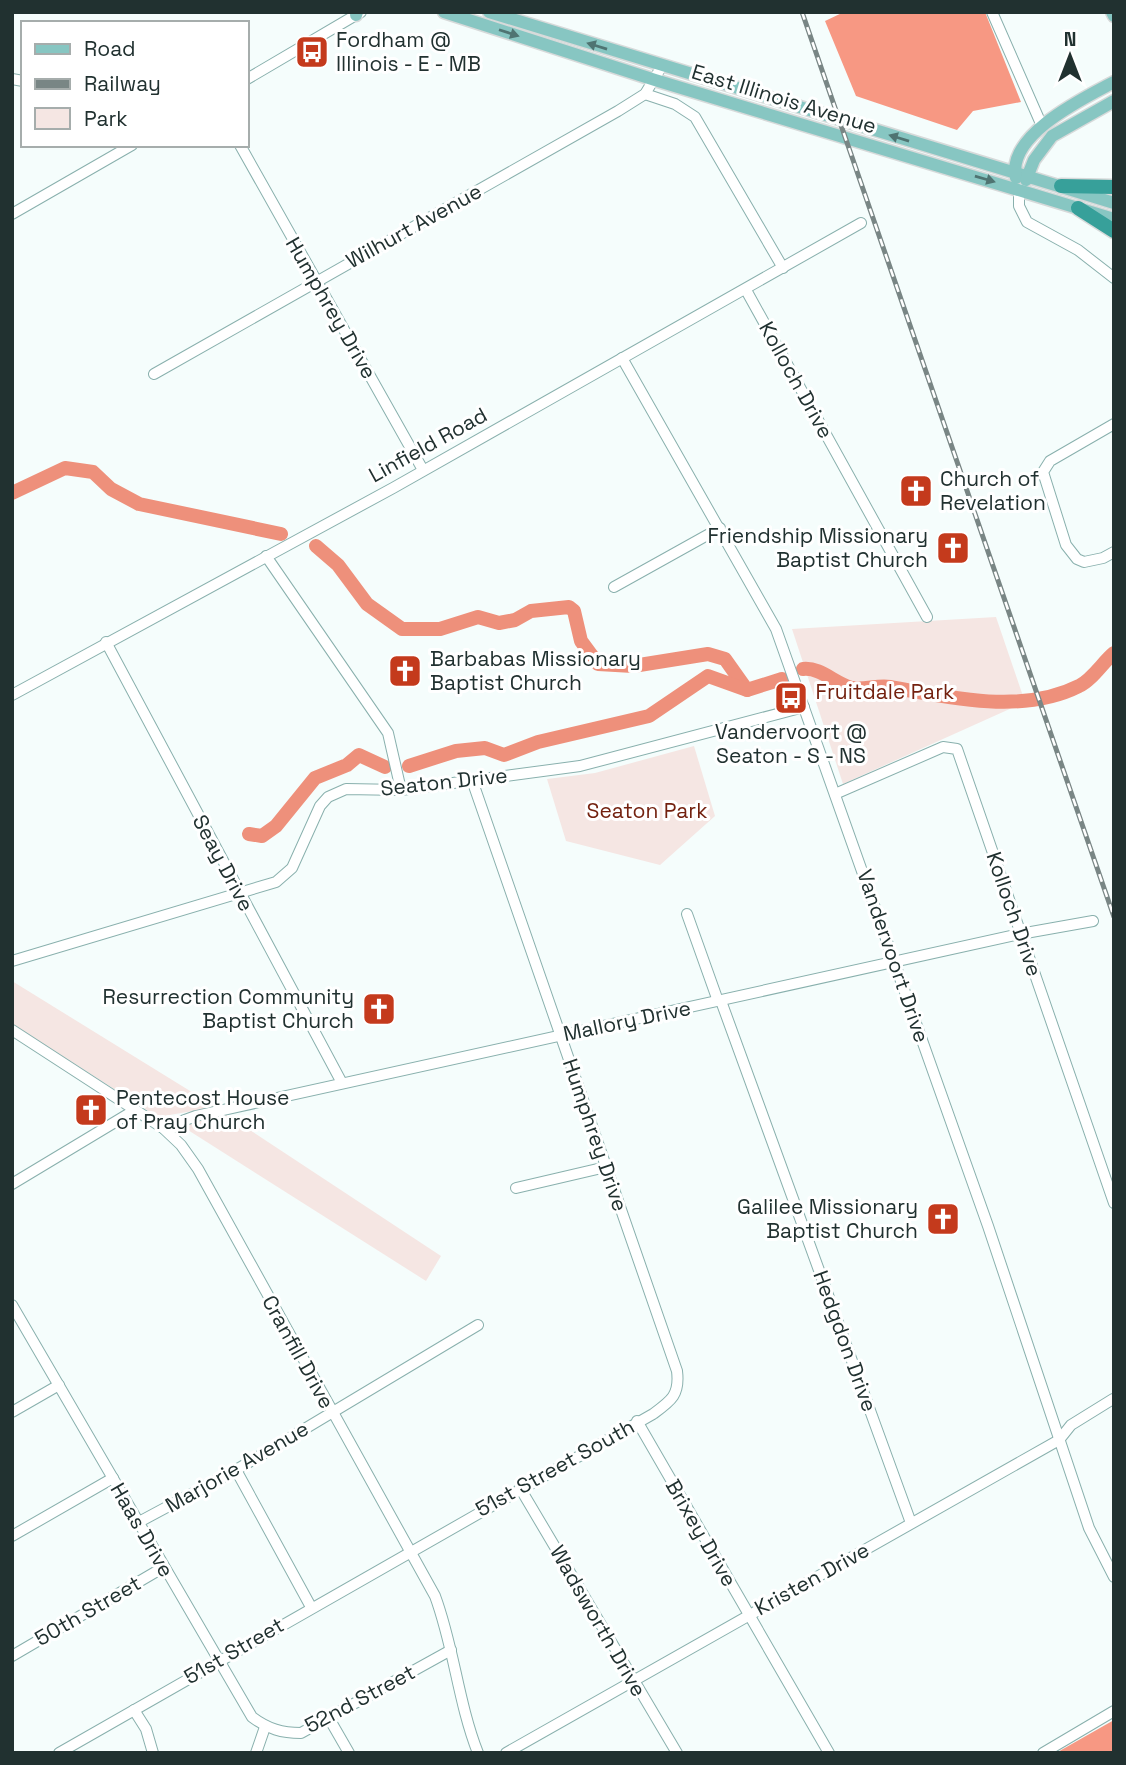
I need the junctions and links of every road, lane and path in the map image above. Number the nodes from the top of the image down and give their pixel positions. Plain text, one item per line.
1 (444, 12) edge
2 (489, 12) edge
3 (992, 12) edge
4 (358, 13) edge
5 (662, 66) junction
6 (248, 78) edge
7 (655, 80) junction
8 (1114, 82) edge
9 (1095, 92) junction
10 (645, 94) junction
11 (1108, 104) edge
12 (1042, 126) junction
13 (241, 147) edge
14 (120, 148) edge
15 (1015, 172) junction
16 (1029, 176) junction
17 (1061, 186) junction
18 (1114, 187) edge
19 (1019, 189) junction
20 (1114, 203) edge
21 (1078, 208) junction
22 (12, 214) edge
23 (1114, 219) edge
24 (861, 223) dead end
25 (1114, 231) edge
26 (783, 268) junction
27 (1114, 278) edge
28 (315, 280) junction
29 (746, 290) junction
30 (622, 358) junction
31 (154, 374) dead end
32 (1114, 424) edge
33 (424, 470) junction
34 (720, 528) junction
35 (1114, 552) edge
36 (265, 556) junction
37 (614, 587) dead end
38 (927, 617) dead end
39 (106, 642) junction
40 (12, 695) edge
41 (804, 708) junction
42 (472, 780) junction
43 (401, 790) junction
44 (835, 794) junction
45 (239, 893) junction
46 (687, 914) dead end
47 (1093, 921) dead end
48 (1020, 934) junction
49 (12, 961) edge
50 (895, 962) junction
51 (720, 1001) junction
52 (12, 1030) edge
53 (560, 1035) junction
54 (342, 1083) junction
55 (135, 1110) junction
56 (163, 1128) junction
57 (606, 1167) junction
58 (12, 1184) edge
59 (516, 1188) dead end
60 (1114, 1203) edge
61 (12, 1305) edge
62 (478, 1325) dead end
63 (677, 1371) joint
64 (59, 1385) junction
65 (1113, 1399) edge
66 (12, 1412) edge
67 (330, 1412) junction
68 (637, 1421) junction
69 (1059, 1440) junction
70 (236, 1470) junction
71 (113, 1478) junction
72 (520, 1488) junction
73 (139, 1522) junction
74 (911, 1523) junction
75 (12, 1536) edge
76 (410, 1550) junction
77 (164, 1567) junction
78 (1114, 1577) edge
79 (311, 1607) junction
80 (748, 1615) junction
81 (451, 1650) junction
82 (12, 1656) edge
83 (217, 1661) junction
84 (632, 1680) junction
85 (134, 1710) junction
86 (1114, 1711) edge
87 (330, 1720) junction
88 (265, 1727) junction
89 (59, 1753) edge
90 (153, 1753) edge
91 (256, 1753) edge
92 (349, 1753) edge
93 (478, 1753) edge
94 (506, 1753) edge
95 (677, 1753) edge
96 (829, 1753) edge
97 (1042, 1753) edge

1 -> 7 main road, East Illinois Avenue
5 -> 2 main road, East Illinois Avenue
3 - 12 street
4 - 6 street
5 - 7 street, Wilhurt Avenue
15 -> 5 main road, East Illinois Avenue
7 - 10 street, Wilhurt Avenue
7 -> 19 main road, East Illinois Avenue
8 - 9 main road
9 - 11 street
9 - 12 main road
10 - 26 street
10 - 28 street, Wilhurt Avenue
11 - 16 main road
12 - 15 main road
13 - 28 street, Humphrey Drive
14 - 22 street
15 - 16 main road, East Illinois Avenue
15 - 19 main road
16 - 17 main road, East Illinois Avenue
16 - 19 main road
17 - 18 highway
17 - 20 main road, East Illinois Avenue
19 - 21 main road, East Illinois Avenue
19 - 27 street
21 - 23 main road, East Illinois Avenue
21 - 25 highway
24 - 26 street, Linfield Road
26 - 29 street, Linfield Road
28 - 31 street, Wilhurt Avenue
28 - 33 street, Humphrey Drive
29 - 30 street, Linfield Road
29 - 38 street, Kolloch Drive
30 - 33 street, Linfield Road
30 - 34 street, Vandervoort Drive
32 - 35 street
33 - 36 street, Linfield Road
34 - 37 street
34 - 41 street, Vandervoort Drive
36 - 39 street, Linfield Road
36 - 43 street
39 - 40 street, Linfield Road
39 - 45 street, Seay Drive
41 - 42 street, Seaton Drive
41 - 44 street, Vandervoort Drive
42 - 43 street, Seaton Drive
42 - 53 street, Humphrey Drive
43 - 45 street, Seaton Drive
44 - 48 street, Kolloch Drive
44 - 50 street, Vandervoort Drive
45 - 49 street, Seaton Drive
45 - 54 street, Seay Drive
46 - 51 street, Hedgdon Drive
47 - 48 street, Mallory Drive
48 - 50 street, Mallory Drive
48 - 60 street, Kolloch Drive
50 - 51 street, Mallory Drive
50 - 69 street, Vandervoort Drive
51 - 53 street, Mallory Drive
51 - 74 street, Hedgdon Drive
52 - 55 street, Cranfill Drive
53 - 54 street, Mallory Drive
53 - 57 street, Humphrey Drive
54 - 56 street, Mallory Drive
55 - 56 street, Cranfill Drive
55 - 58 street
56 - 67 street, Cranfill Drive
57 - 59 street
57 - 63 street, Humphrey Drive
61 - 64 street, Haas Drive
62 - 67 street, Marjorie Avenue
63 - 68 street, 51st Street South
64 - 66 street
64 - 71 street, Haas Drive
65 - 69 street, Kristen Drive
67 - 70 street, Marjorie Avenue
67 - 76 street, Cranfill Drive
68 - 72 street, 51st Street South
68 - 80 street, Brixey Drive
69 - 74 street, Kristen Drive
69 - 78 street, Vandervoort Drive
70 - 73 street, Marjorie Avenue
70 - 79 street
71 - 73 street, Haas Drive
71 - 75 street
72 - 76 street, 51st Street South
72 - 84 street, Wadsworth Drive
73 - 77 street, Haas Drive
74 - 80 street, Kristen Drive
76 - 79 street, 51st Street
76 - 81 street, Cranfill Drive
77 - 82 street, 50th Street
77 - 83 street, Haas Drive
79 - 83 street, 51st Street
80 - 84 street, Kristen Drive
80 - 96 street, Brixey Drive
81 - 87 street, 52nd Street
81 - 93 street, Cranfill Drive
83 - 85 street, 51st Street
83 - 88 street, Haas Drive
84 - 94 street, Kristen Drive
84 - 95 street, Wadsworth Drive
85 - 89 street, 51st Street
85 - 90 street
86 - 97 street
87 - 88 street, 52nd Street
87 - 92 street
88 - 91 street

